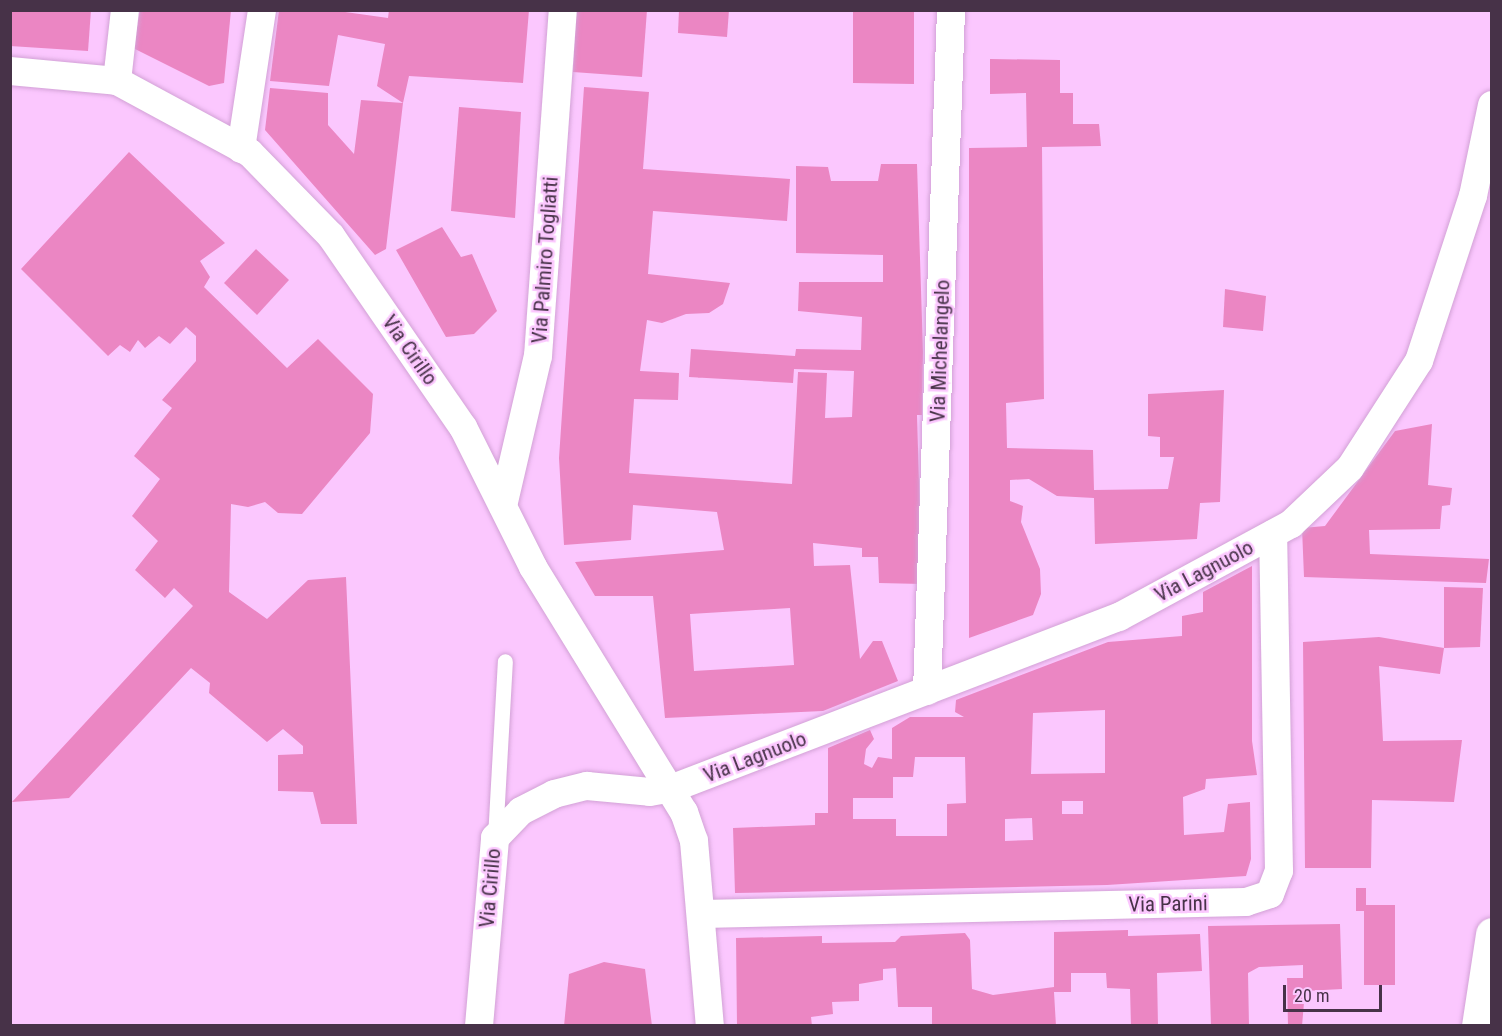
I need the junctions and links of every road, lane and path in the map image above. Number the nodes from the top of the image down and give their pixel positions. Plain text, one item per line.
1 (125, 10) edge
2 (262, 10) edge
3 (563, 10) edge
4 (951, 10) edge
5 (10, 71) edge
6 (117, 81) junction
7 (1491, 105) edge
8 (241, 149) junction
9 (503, 506) junction
10 (1273, 534) junction
11 (505, 661) dead end
12 (927, 692) junction
13 (673, 789) junction
14 (495, 838) junction
15 (702, 914) junction
16 (1491, 934) edge
17 (479, 1026) edge
18 (710, 1026) edge
19 (1478, 1026) edge

1 - 6 street
2 - 8 street
3 - 9 street, Via Palmiro Togliatti
4 - 12 street, Via Michelangelo
5 - 6 street, Via Cirillo
6 - 8 street, Via Cirillo
7 - 10 street, Via Lagnuolo
8 - 9 street, Via Cirillo
9 - 13 street, Via Cirillo
10 - 12 street, Via Lagnuolo
10 - 15 street, Via Parini
11 - 14 lane
12 - 13 street, Via Lagnuolo
13 - 14 street, Via Cirillo
13 - 15 street, Via Cirillo
14 - 17 street, Via Cirillo
15 - 18 street, Via Cirillo
16 - 19 highway

